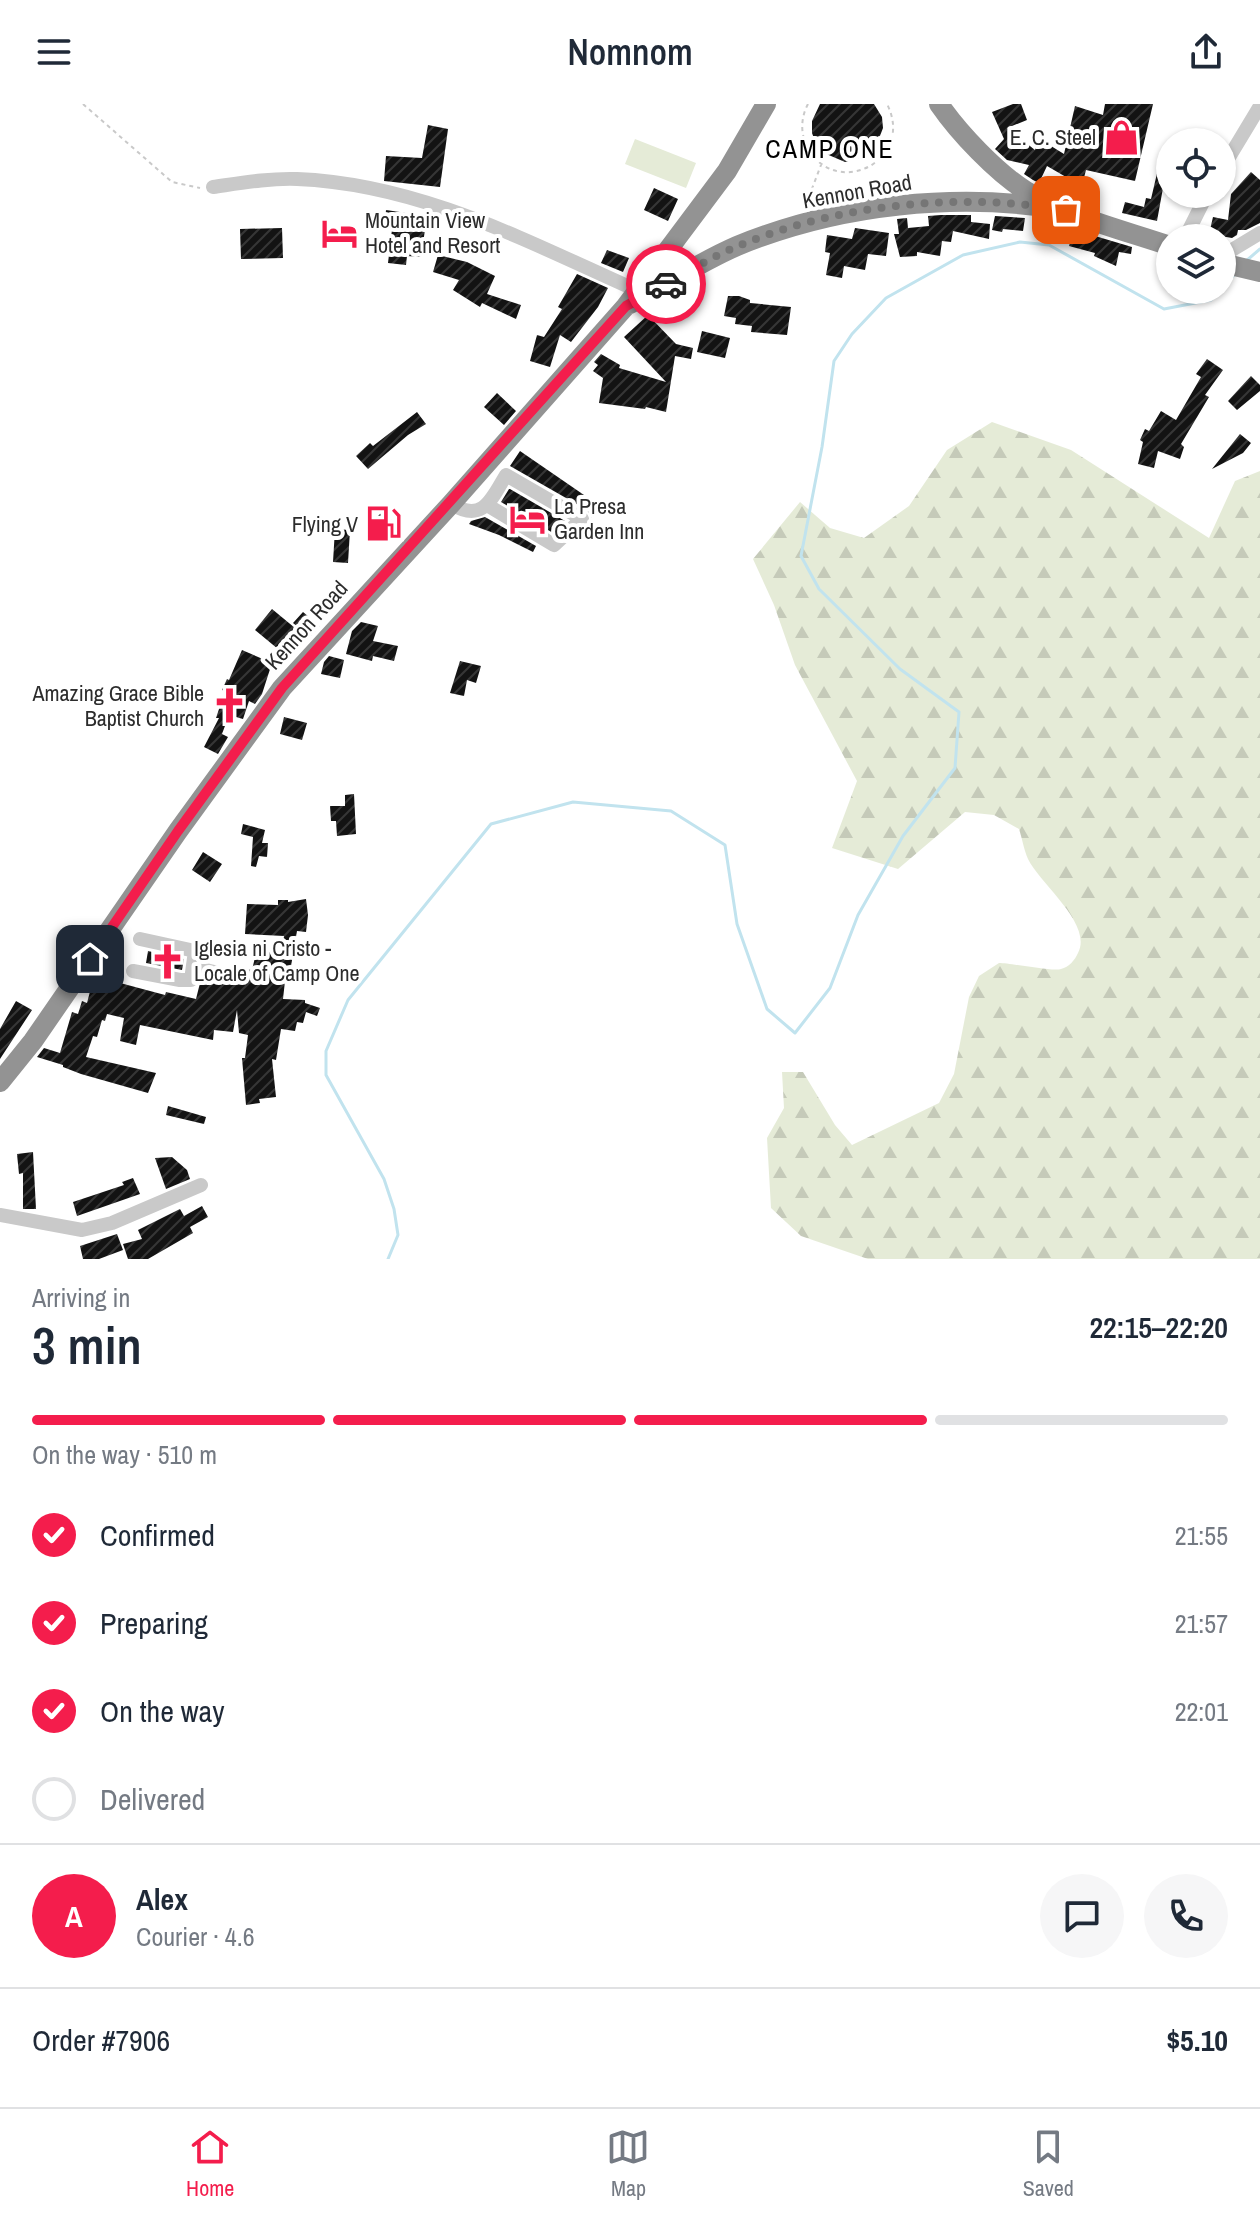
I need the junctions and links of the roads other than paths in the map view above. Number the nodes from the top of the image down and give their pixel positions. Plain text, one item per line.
1 (766, 104) edge
2 (939, 104) edge
3 (1260, 106) edge
4 (1236, 146) edge
5 (213, 187) road end
6 (1066, 210) junction
7 (1260, 233) edge
8 (1156, 241) edge
9 (1236, 251) edge
10 (1236, 265) edge
11 (1260, 272) edge
12 (631, 298) junction
13 (451, 504) junction
14 (487, 505) junction
15 (140, 939) dead end
16 (194, 967) junction
17 (133, 971) dead end
18 (214, 972) dead end
19 (0, 1082) edge
20 (201, 1185) dead end
21 (0, 1215) edge

1 - 12 highway, Kennon Road
2 - 6 highway
3 - 4 street
5 - 12 street
6 - 8 highway
6 - 12 highway, Kennon Road
7 - 9 street
10 - 11 highway
12 - 13 highway, Kennon Road
13 - 14 street
13 - 19 highway, Kennon Road
14 - 14 street
15 - 16 street
16 - 17 street
16 - 18 street
20 - 21 street

